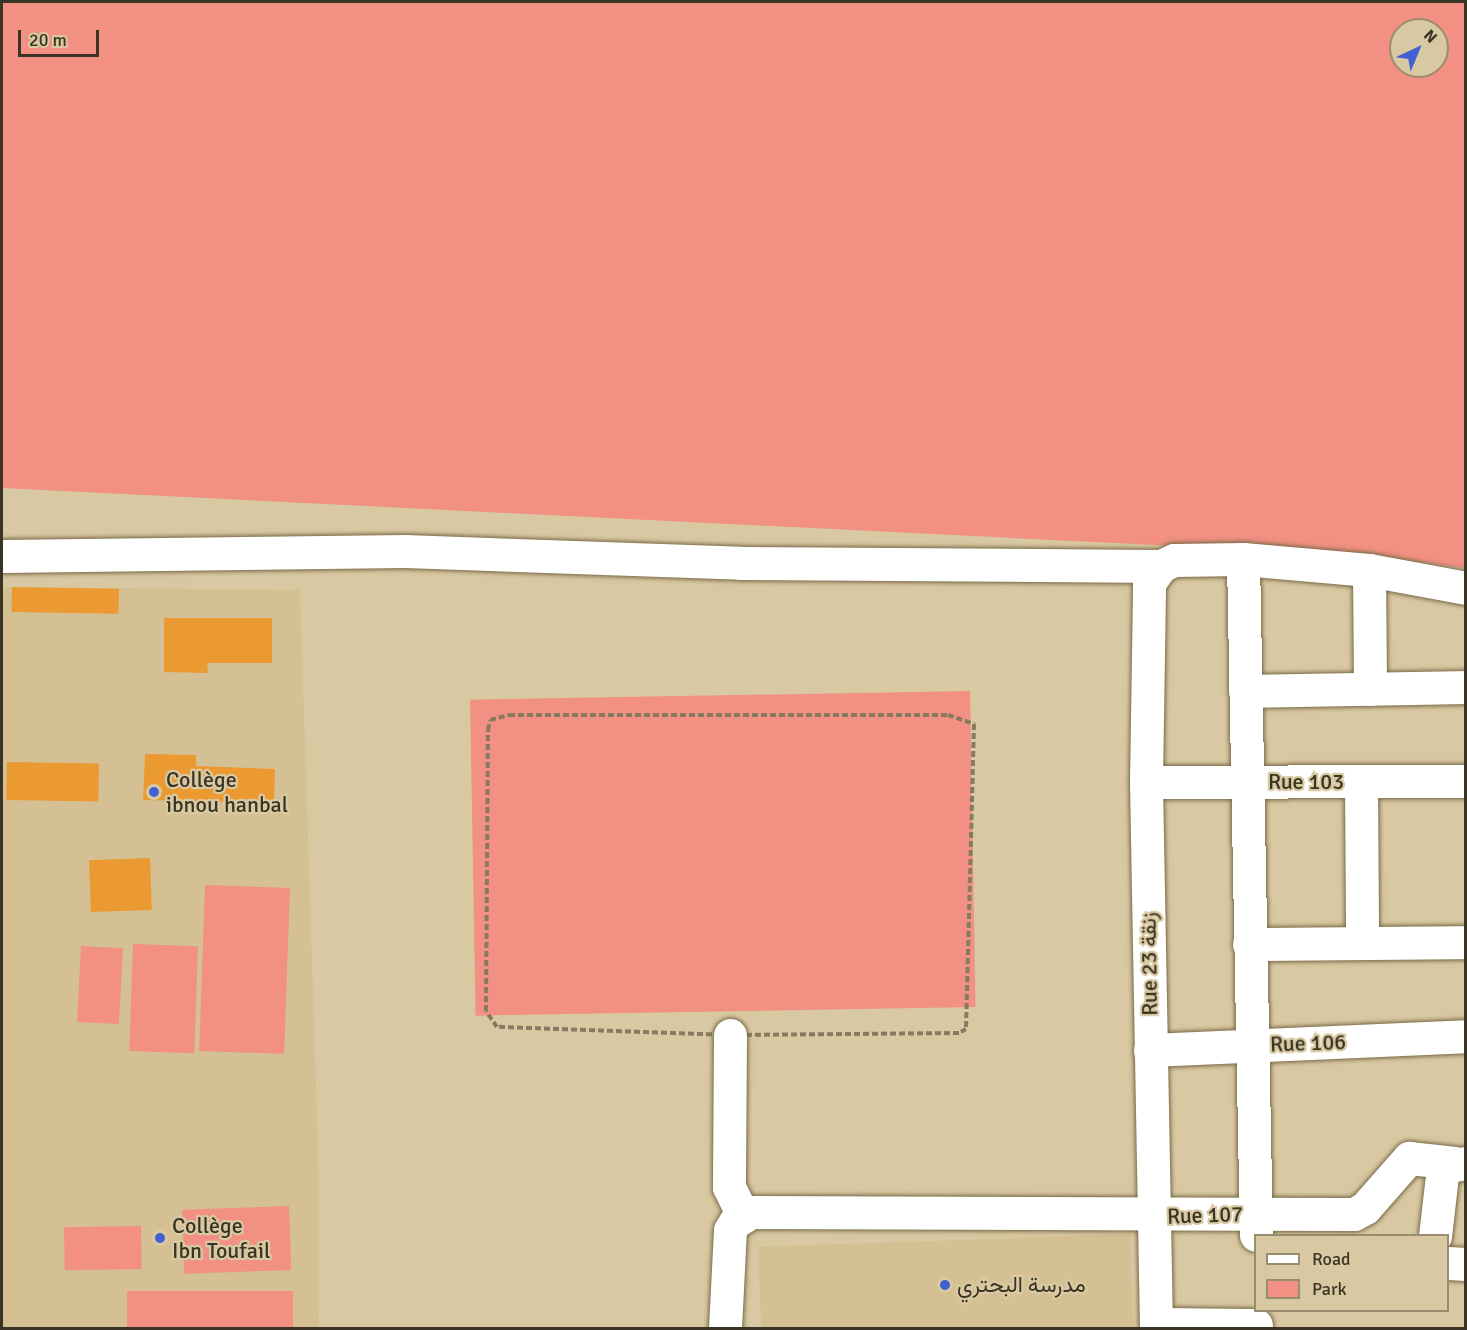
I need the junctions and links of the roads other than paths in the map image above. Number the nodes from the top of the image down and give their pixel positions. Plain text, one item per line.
1 (2, 556) edge
2 (1243, 559) junction
3 (1161, 566) junction
4 (1369, 570) junction
5 (1466, 588) edge
6 (1466, 687) edge
7 (1370, 689) junction
8 (1245, 691) junction
9 (1466, 781) edge
10 (1146, 782) junction
11 (1246, 782) junction
12 (1361, 782) junction
13 (1362, 942) junction
14 (1466, 942) edge
15 (1249, 944) junction
16 (730, 1035) road end
17 (1466, 1036) edge
18 (1251, 1046) junction
19 (1150, 1050) junction
20 (1460, 1163) edge
21 (743, 1216) junction
22 (1154, 1216) junction
23 (1256, 1225) edge
24 (1435, 1234) edge
25 (1449, 1263) edge
26 (1466, 1264) edge
27 (1256, 1321) edge
28 (1156, 1326) edge
29 (725, 1329) edge

1 - 3 street
2 - 3 street
2 - 4 street
2 - 8 street
3 - 10 street, Rue 23 زنقة
4 - 5 street
4 - 7 street
6 - 7 street
7 - 8 street
8 - 11 street
9 - 12 street, Rue 103
10 - 11 street, Rue 103
10 - 19 street, Rue 23 زنقة
11 - 12 street, Rue 103
11 - 15 street
12 - 13 street
13 - 14 street
13 - 15 street
15 - 18 street
16 - 21 street
17 - 18 street, Rue 106
18 - 19 street, Rue 106
18 - 23 street
19 - 22 street, Rue 23 زنقة
20 - 23 street, Rue 107
20 - 24 street
21 - 22 street, Rue 107
21 - 29 street
22 - 23 street, Rue 107
22 - 28 street, Rue 23 زنقة
25 - 26 street
27 - 28 street

